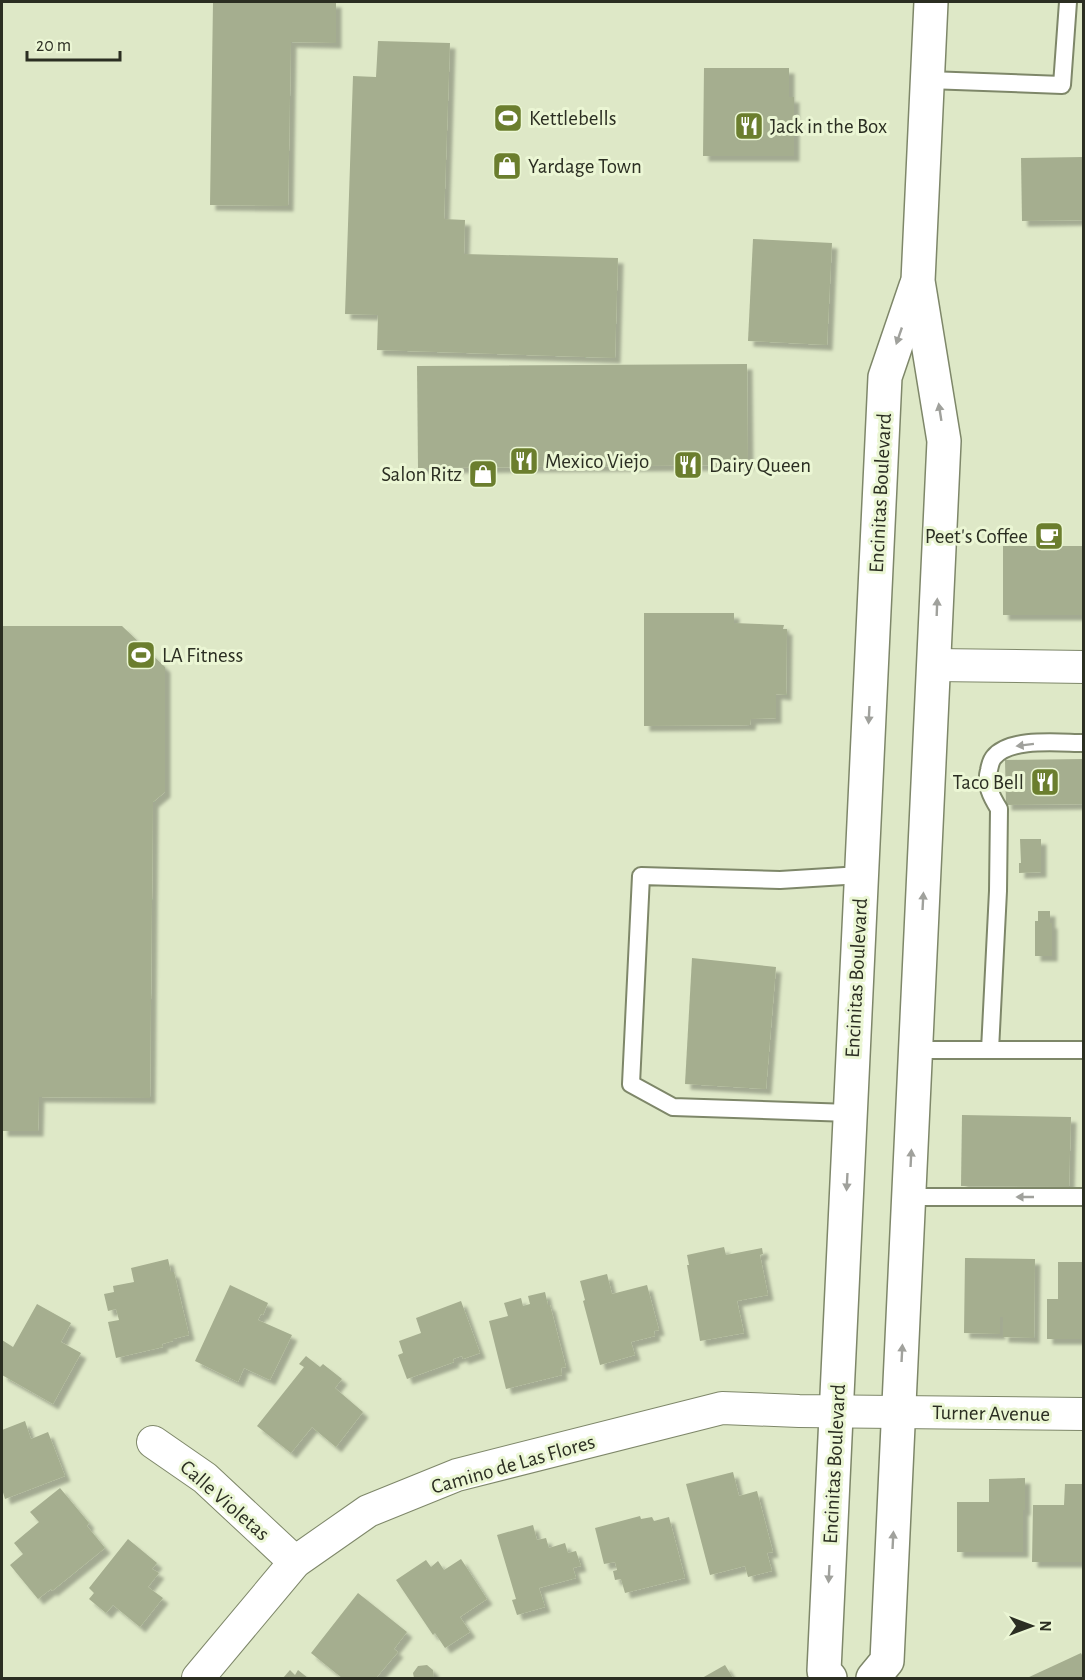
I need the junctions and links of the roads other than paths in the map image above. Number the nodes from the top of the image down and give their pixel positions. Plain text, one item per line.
1 (931, 2) edge
2 (1068, 2) edge
3 (928, 80) junction
4 (918, 281) junction
5 (934, 665) junction
6 (1083, 667) edge
7 (1083, 743) edge
8 (861, 875) junction
9 (916, 1050) junction
10 (990, 1050) junction
11 (1083, 1050) edge
12 (850, 1113) junction
13 (909, 1197) junction
14 (1083, 1197) edge
15 (837, 1411) junction
16 (899, 1411) junction
17 (1083, 1414) edge
18 (153, 1442) dead end
19 (295, 1562) junction
20 (198, 1678) edge
21 (830, 1678) edge
22 (873, 1678) edge

1 - 3 main road, Encinitas Boulevard
2 - 3 lane
3 - 4 main road, Encinitas Boulevard
5 -> 4 main road, Encinitas Boulevard
4 -> 8 main road, Encinitas Boulevard
5 - 6 street
9 -> 5 main road, Encinitas Boulevard
7 -> 10 lane
8 - 12 main road, Encinitas Boulevard
8 - 12 lane
9 - 10 lane
13 -> 9 main road, Encinitas Boulevard
10 - 11 lane
12 -> 15 main road, Encinitas Boulevard
14 -> 13 lane
16 -> 13 main road, Encinitas Boulevard
15 - 16 street, Camino de Las Flores
15 - 19 street, Camino de Las Flores
15 -> 21 main road, Encinitas Boulevard
16 - 17 street, Turner Avenue
22 -> 16 main road, Encinitas Boulevard
18 - 19 street, Calle Violetas
19 - 20 street, Camino de Las Flores

